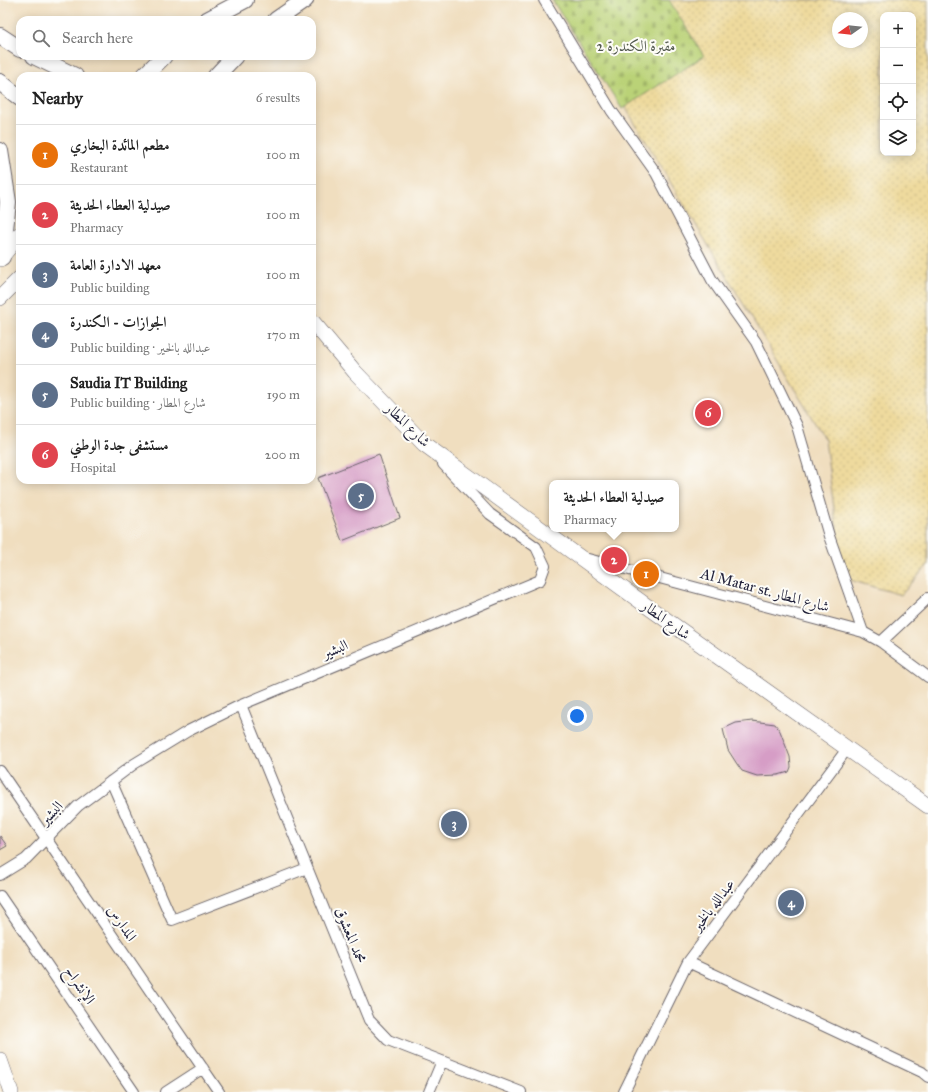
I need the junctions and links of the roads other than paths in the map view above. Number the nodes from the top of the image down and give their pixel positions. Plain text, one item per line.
1 (245, 0) edge
2 (304, 0) edge
3 (544, 0) edge
4 (215, 16) edge
5 (282, 16) edge
6 (0, 36) edge
7 (16, 46) edge
8 (42, 60) edge
9 (160, 60) edge
10 (232, 60) edge
11 (67, 72) edge
12 (148, 72) edge
13 (220, 72) edge
14 (0, 82) edge
15 (16, 95) edge
16 (0, 151) edge
17 (16, 239) edge
18 (1, 258) edge
19 (16, 282) edge
20 (0, 298) edge
21 (316, 326) edge
22 (316, 338) edge
23 (355, 372) junction
24 (424, 444) junction
25 (582, 558) junction
26 (928, 598) edge
27 (863, 632) junction
28 (881, 642) junction
29 (928, 677) edge
30 (241, 705) junction
31 (848, 749) junction
32 (0, 771) edge
33 (111, 781) junction
34 (928, 806) edge
35 (47, 840) junction
36 (308, 868) junction
37 (0, 875) edge
38 (0, 896) edge
39 (688, 962) junction
40 (0, 1060) edge
41 (442, 1061) junction
42 (202, 1068) junction
43 (928, 1077) edge
44 (11, 1092) edge
45 (134, 1092) edge
46 (166, 1092) edge
47 (219, 1092) edge
48 (429, 1092) edge
49 (521, 1092) edge
50 (624, 1092) edge

1 - 4 main road
2 - 5 main road
3 - 27 street
6 - 7 main road
8 - 11 main road
9 - 12 main road
10 - 13 main road
14 - 15 main road
16 - 18 main road
17 - 18 main road
19 - 20 main road
21 - 23 main road, شارع المطار
22 - 23 main road
23 - 24 main road, شارع المطار
24 - 25 main road, شارع المطار
24 - 30 street, البشير
25 - 27 street, Al Matar st. شارع المطار
25 - 31 main road, شارع المطار
26 - 28 street
27 - 28 street, Al Matar st. شارع المطار
28 - 29 street, Al Matar st. شارع المطار
30 - 33 street, البشير
30 - 36 street, محمد المعشوق
31 - 34 main road, شارع المطار
31 - 39 street, عبدالله بالخير
32 - 35 street, المدارس
33 - 35 street, البشير
33 - 36 street
35 - 37 street, البشير
35 - 42 street, المدارس
36 - 41 street, محمد المعشوق
38 - 45 street, الإنشراح
39 - 43 street
39 - 50 street, عبدالله بالخير
40 - 44 main road
41 - 48 street
41 - 49 street, محمد المعشوق
42 - 46 street
42 - 47 street, المدارس

